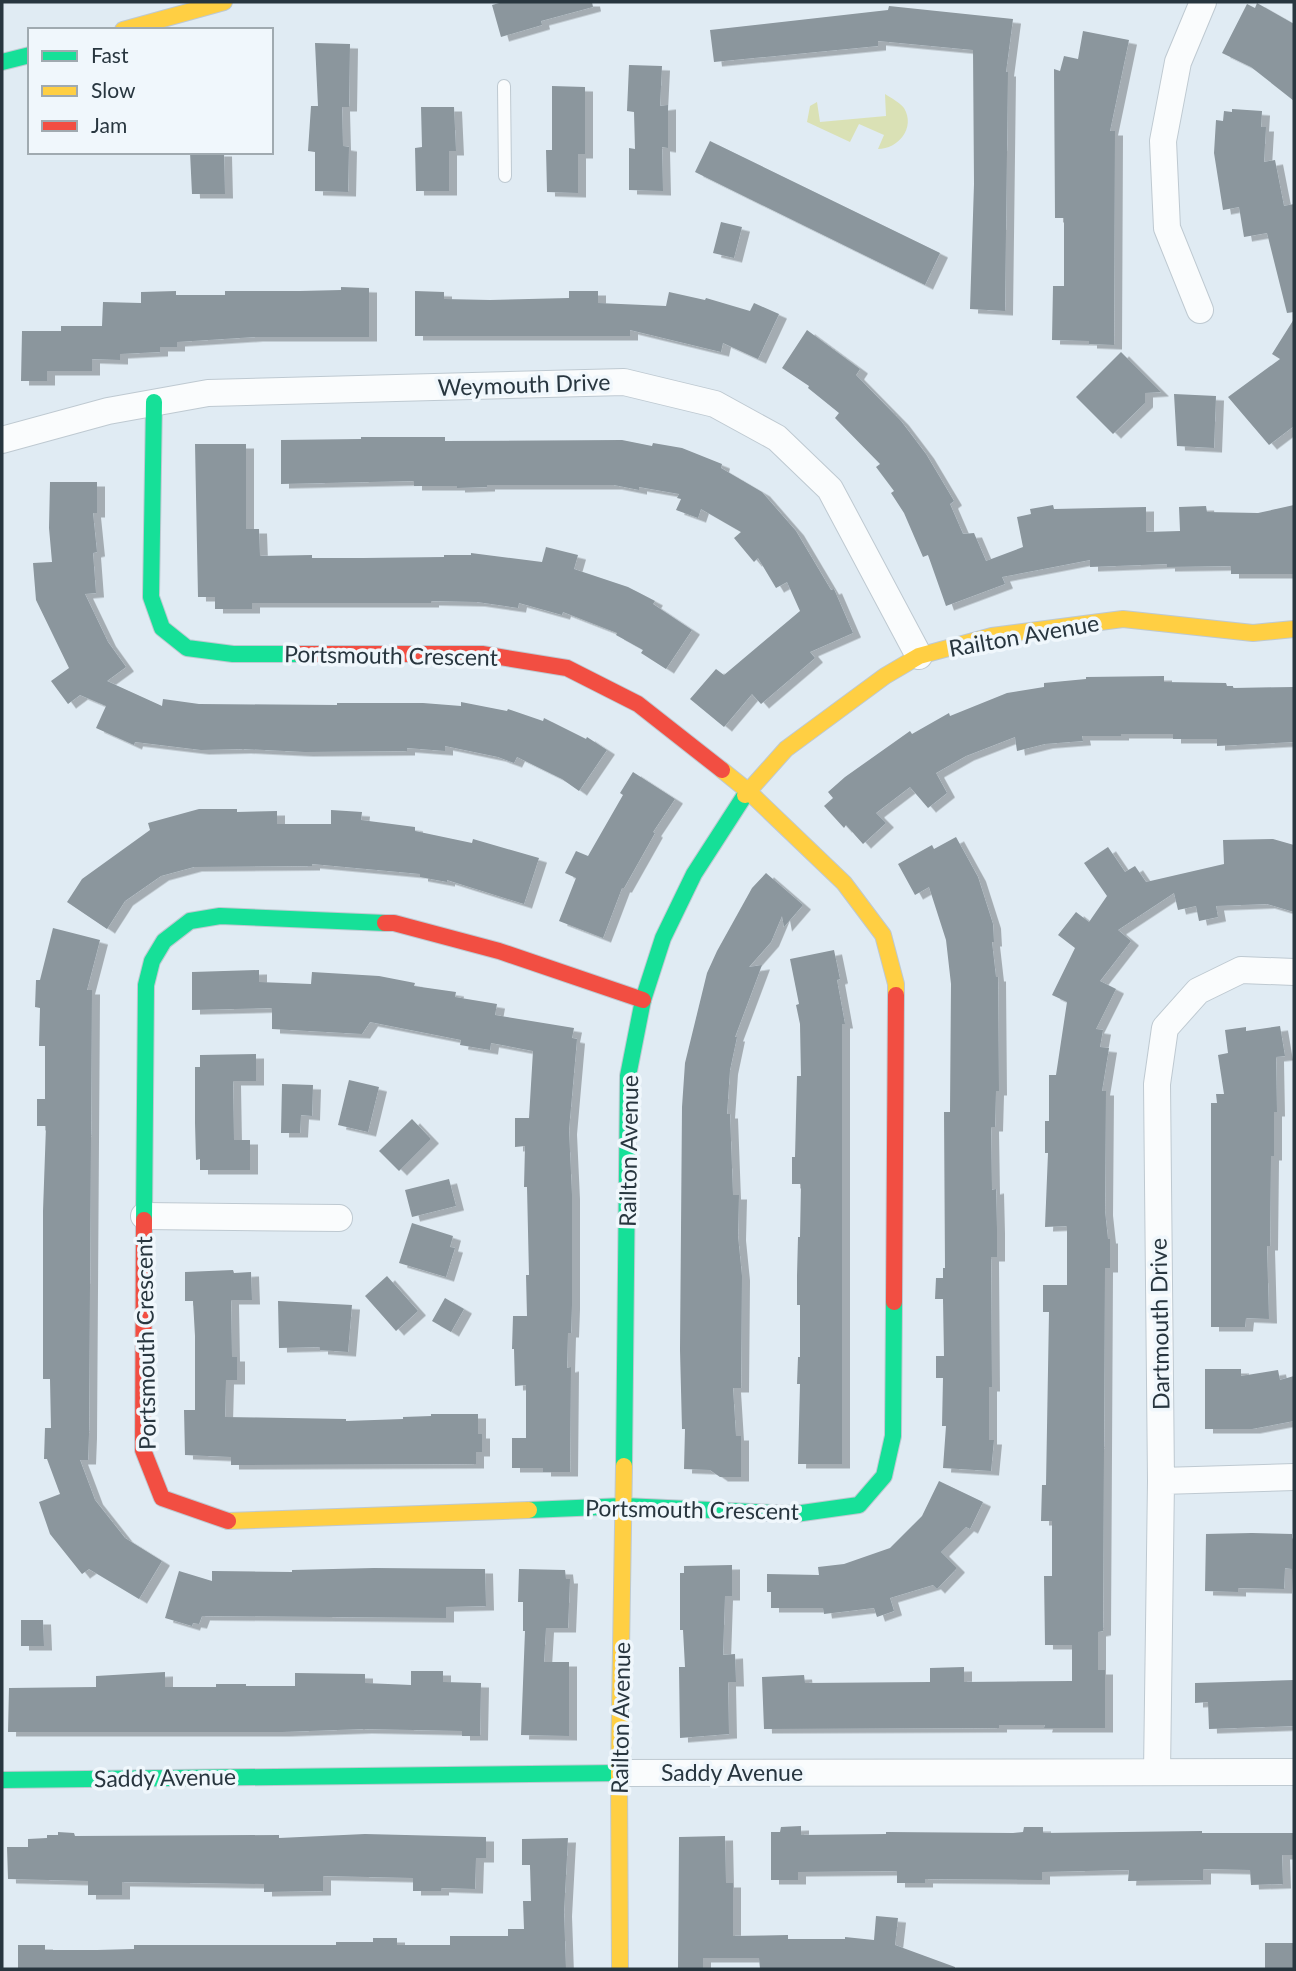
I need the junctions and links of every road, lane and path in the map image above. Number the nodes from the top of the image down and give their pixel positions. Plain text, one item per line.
1 (224, 2) edge
2 (1203, 2) edge
3 (123, 25) edge
4 (28, 56) edge
5 (2, 62) edge
6 (504, 86) dead end
7 (505, 176) dead end
8 (1200, 310) dead end
9 (154, 402) junction
10 (2, 440) edge
11 (1294, 629) edge
12 (919, 656) junction
13 (748, 791) junction
14 (1294, 972) edge
15 (643, 1000) junction
16 (144, 1216) junction
17 (339, 1218) dead end
18 (1294, 1477) edge
19 (1161, 1481) junction
20 (624, 1506) junction
21 (1157, 1772) junction
22 (1294, 1772) edge
23 (619, 1773) junction
24 (2, 1780) edge
25 (621, 1969) edge

1 - 3 street
2 - 8 street
4 - 5 street
6 - 7 lane
9 - 10 street, Weymouth Drive
9 - 12 street, Weymouth Drive
9 - 13 street, Portsmouth Crescent
11 - 12 street, Railton Avenue
12 - 13 street, Railton Avenue
13 - 15 street, Railton Avenue
13 - 20 street, Portsmouth Crescent
14 - 19 street, Dartmouth Drive
15 - 16 street, Portsmouth Crescent
15 - 20 street, Railton Avenue
16 - 17 street
16 - 20 street, Portsmouth Crescent
18 - 19 street
19 - 21 street, Dartmouth Drive
20 - 23 street, Railton Avenue
21 - 22 street, Saddy Avenue
21 - 23 street, Saddy Avenue
23 - 24 street, Saddy Avenue
23 - 25 street, Railton Avenue

